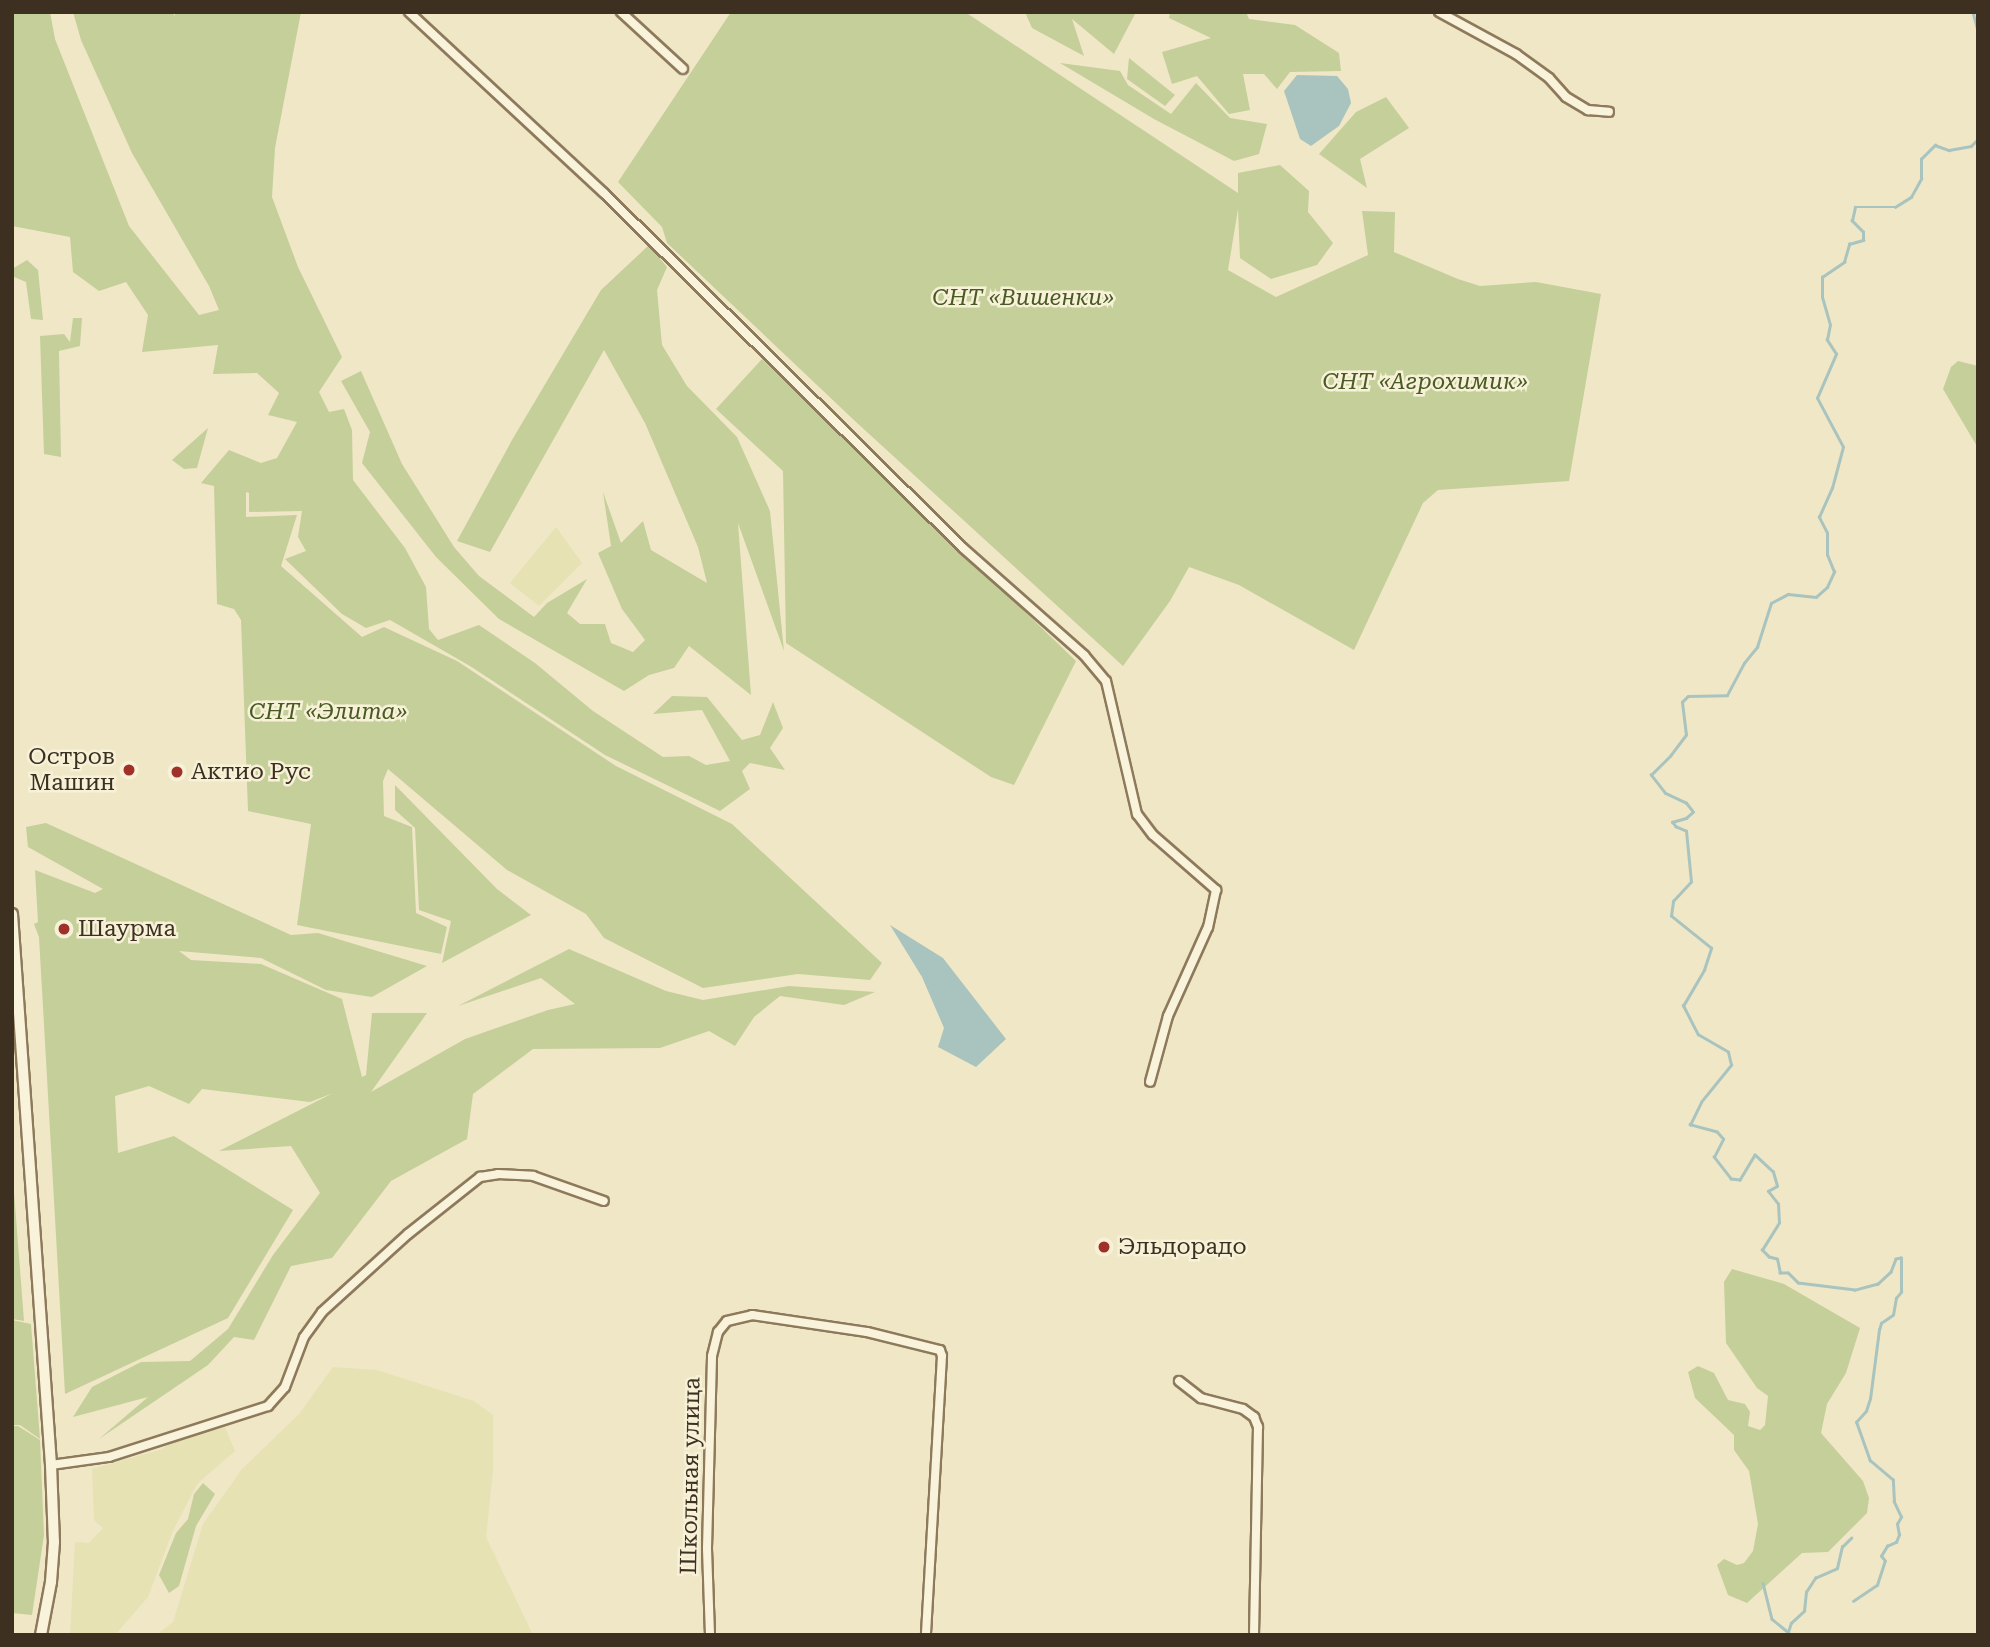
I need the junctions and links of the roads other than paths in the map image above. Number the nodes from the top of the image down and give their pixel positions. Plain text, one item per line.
1 (409, 12) edge
2 (621, 12) edge
3 (1438, 12) edge
4 (683, 69) dead end
5 (1609, 112) dead end
6 (12, 914) edge
7 (1150, 1082) dead end
8 (604, 1201) dead end
9 (1179, 1381) dead end
10 (51, 1465) junction
11 (41, 1635) edge
12 (710, 1635) edge
13 (926, 1635) edge
14 (1254, 1635) edge

1 - 7 street
2 - 4 street
3 - 5 street
6 - 10 main road
8 - 10 street
9 - 14 street
10 - 11 main road
12 - 13 street, Школьная улица

